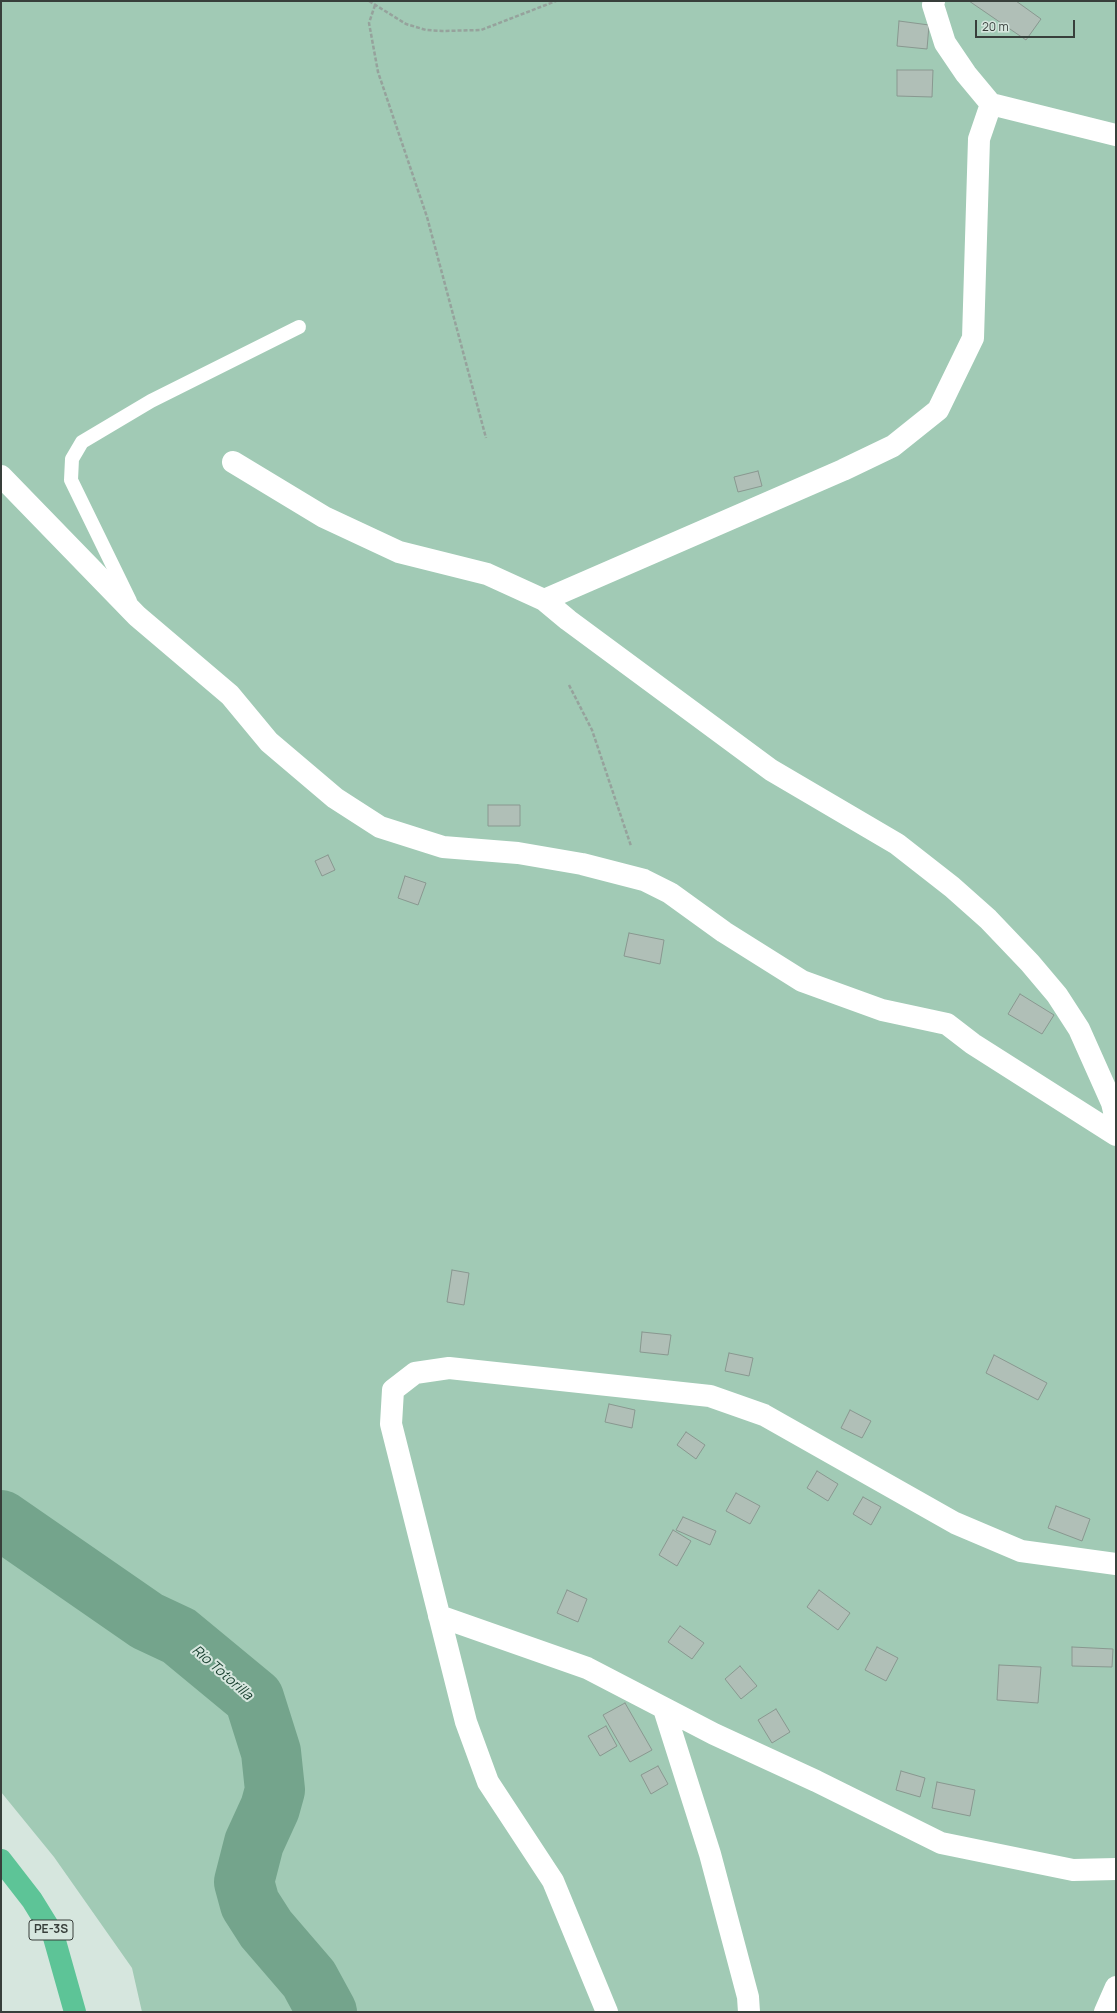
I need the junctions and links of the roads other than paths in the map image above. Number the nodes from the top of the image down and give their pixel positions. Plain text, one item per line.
1 (934, 1) edge
2 (991, 104) junction
3 (1116, 135) edge
4 (299, 327) dead end
5 (233, 462) dead end
6 (1, 476) edge
7 (544, 600) junction
8 (137, 616) junction
9 (1116, 1120) edge
10 (1116, 1135) edge
11 (1116, 1564) edge
12 (439, 1616) junction
13 (664, 1709) junction
14 (1, 1860) edge
15 (1116, 1869) edge
16 (1116, 1987) edge
17 (75, 2012) edge
18 (607, 2012) edge
19 (749, 2012) edge
20 (1105, 2012) edge

1 - 2 street
2 - 3 street
2 - 7 street
4 - 8 lane
5 - 7 street
6 - 8 street
7 - 9 street
8 - 10 street
11 - 12 street
12 - 13 street
12 - 18 street
13 - 15 street
13 - 19 street
14 - 17 highway, PE-3S
16 - 20 street

